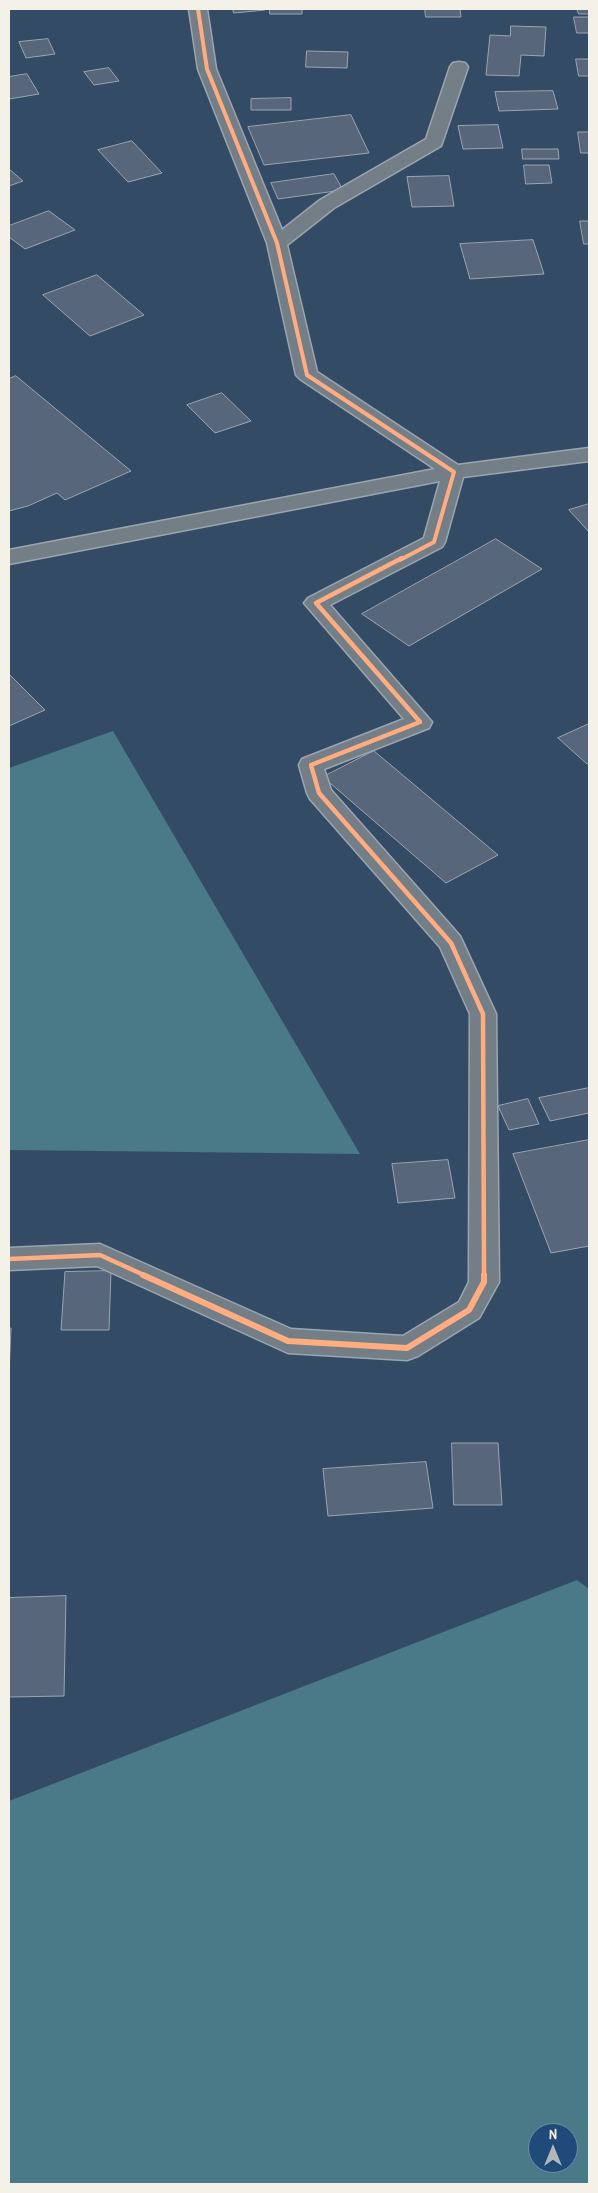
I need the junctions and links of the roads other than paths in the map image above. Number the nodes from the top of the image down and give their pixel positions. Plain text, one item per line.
1 (198, 9) edge
2 (459, 67) dead end
3 (277, 243) junction
4 (589, 454) edge
5 (454, 472) junction
6 (9, 557) edge
7 (9, 1259) edge

1 - 3 street
2 - 3 street
3 - 5 street
4 - 5 street
5 - 6 street
5 - 7 street

